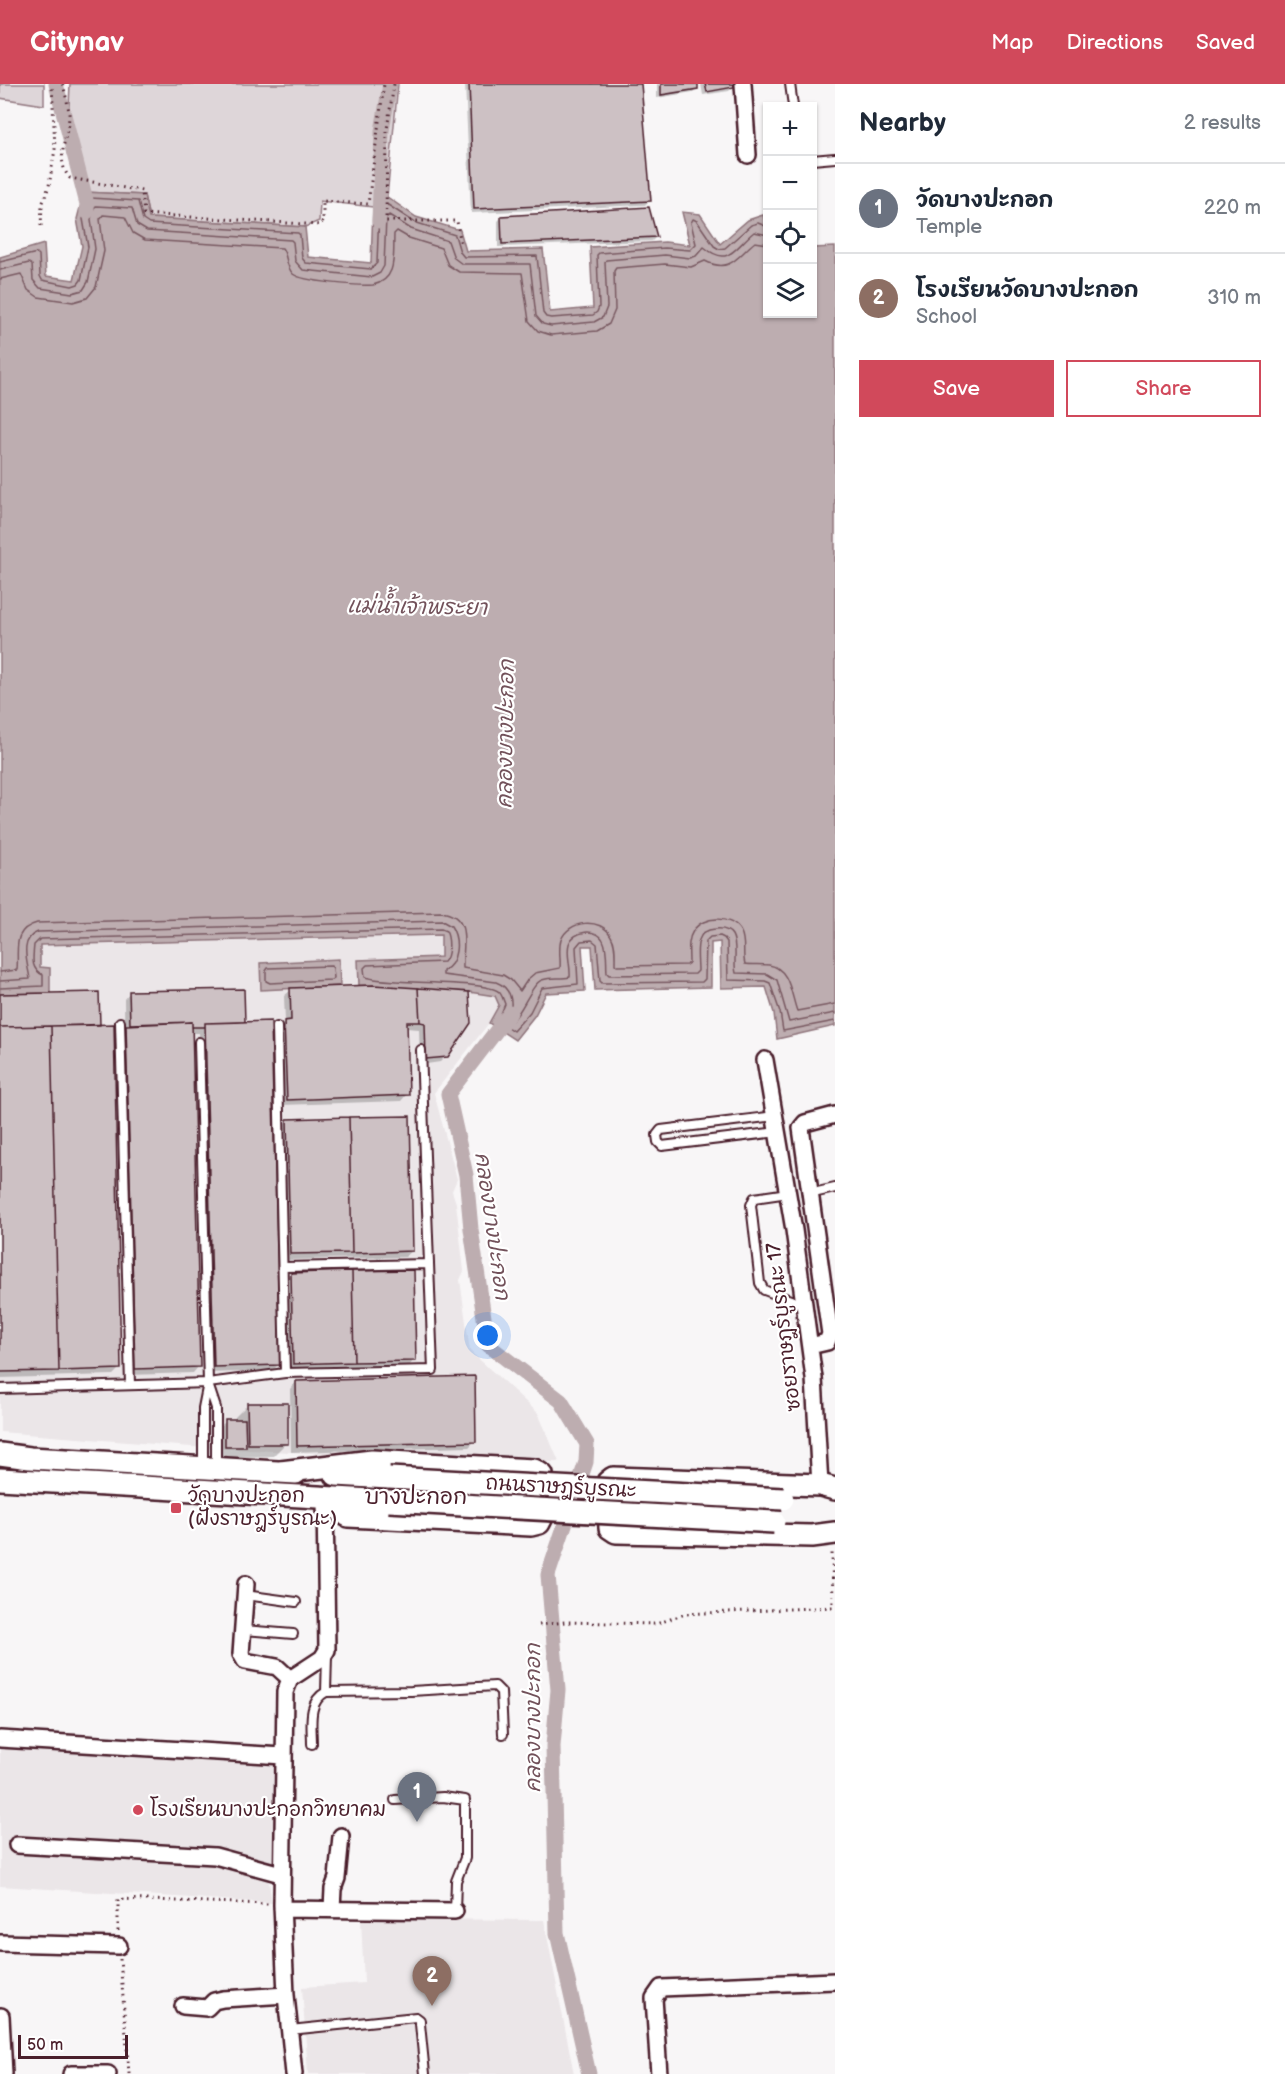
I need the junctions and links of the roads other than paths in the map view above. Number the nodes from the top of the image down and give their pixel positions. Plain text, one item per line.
1 (743, 84) edge
2 (790, 84) edge
3 (792, 102) edge
4 (748, 155) dead end
5 (835, 158) edge
6 (817, 160) edge
7 (120, 1022) dead end
8 (277, 1027) dead end
9 (199, 1042) dead end
10 (421, 1050) dead end
11 (765, 1060) dead end
12 (835, 1115) edge
13 (775, 1116) junction
14 (778, 1132) junction
15 (835, 1188) edge
16 (788, 1193) junction
17 (809, 1194) junction
18 (428, 1264) junction
19 (284, 1267) junction
20 (829, 1288) edge
21 (804, 1305) junction
22 (810, 1346) junction
23 (285, 1373) junction
24 (208, 1383) junction
25 (130, 1385) junction
26 (0, 1389) edge
27 (0, 1455) edge
28 (209, 1467) junction
29 (281, 1472) junction
30 (0, 1479) edge
31 (830, 1491) edge
32 (325, 1498) junction
33 (834, 1530) edge
34 (245, 1590) joint
35 (296, 1602) dead end
36 (243, 1630) junction
37 (293, 1634) dead end
38 (327, 1650) junction
39 (290, 1679) junction
40 (326, 1692) junction
41 (503, 1734) dead end
42 (0, 1739) edge
43 (312, 1744) dead end
44 (283, 1756) junction
45 (395, 1800) dead end
46 (341, 1836) dead end
47 (17, 1845) dead end
48 (281, 1874) junction
49 (282, 1907) junction
50 (332, 1909) junction
51 (455, 1911) joint
52 (0, 1943) edge
53 (119, 1946) road end
54 (835, 1981) edge
55 (286, 1995) junction
56 (183, 2006) dead end
57 (1, 2016) edge
58 (290, 2030) junction
59 (3, 2074) edge
60 (71, 2074) edge
61 (108, 2074) edge
62 (294, 2074) edge
63 (425, 2074) edge
64 (659, 2074) edge

1 - 4 street
2 - 3 lane
5 - 6 lane
7 - 25 lane
8 - 19 lane
9 - 24 lane
10 - 18 lane
11 - 13 street, ซอยราษฎร์บูรณะ 17
12 - 17 street
13 - 14 street, ซอยราษฎร์บูรณะ 17
13 - 14 lane
14 - 16 street, ซอยราษฎร์บูรณะ 17
15 - 17 lane
16 - 21 street, ซอยราษฎร์บูรณะ 17
16 - 21 lane
17 - 20 street
18 - 19 lane
18 - 23 lane
19 - 23 lane
20 - 22 street
21 - 22 street, ซอยราษฎร์บูรณะ 17
22 - 31 street, ซอยราษฎร์บูรณะ 17
23 - 24 lane
24 - 25 lane
24 - 28 lane
24 - 28 lane
25 - 26 lane
27 - 28 main road, ถนนราษฎร์บูรณะ
28 - 29 main road, ถนนราษฎร์บูรณะ
29 - 31 main road, ถนนราษฎร์บูรณะ, bridge
29 - 32 main road
30 - 32 main road, ถนนราษฎร์บูรณะ
31 - 33 main road
32 - 33 main road, ถนนราษฎร์บูรณะ, bridge
32 - 38 street
34 - 35 lane
34 - 36 street
36 - 37 lane
36 - 39 street
38 - 39 street
38 - 40 lane
39 - 44 street
40 - 41 lane
40 - 43 lane
42 - 44 street
44 - 48 street
45 - 51 lane
46 - 50 street
47 - 48 street
48 - 49 street
49 - 50 street
49 - 55 street
50 - 51 street
52 - 53 street
54 - 64 street
55 - 56 street
55 - 58 street
57 - 59 street
58 - 62 street
58 - 63 lane
60 - 61 street

